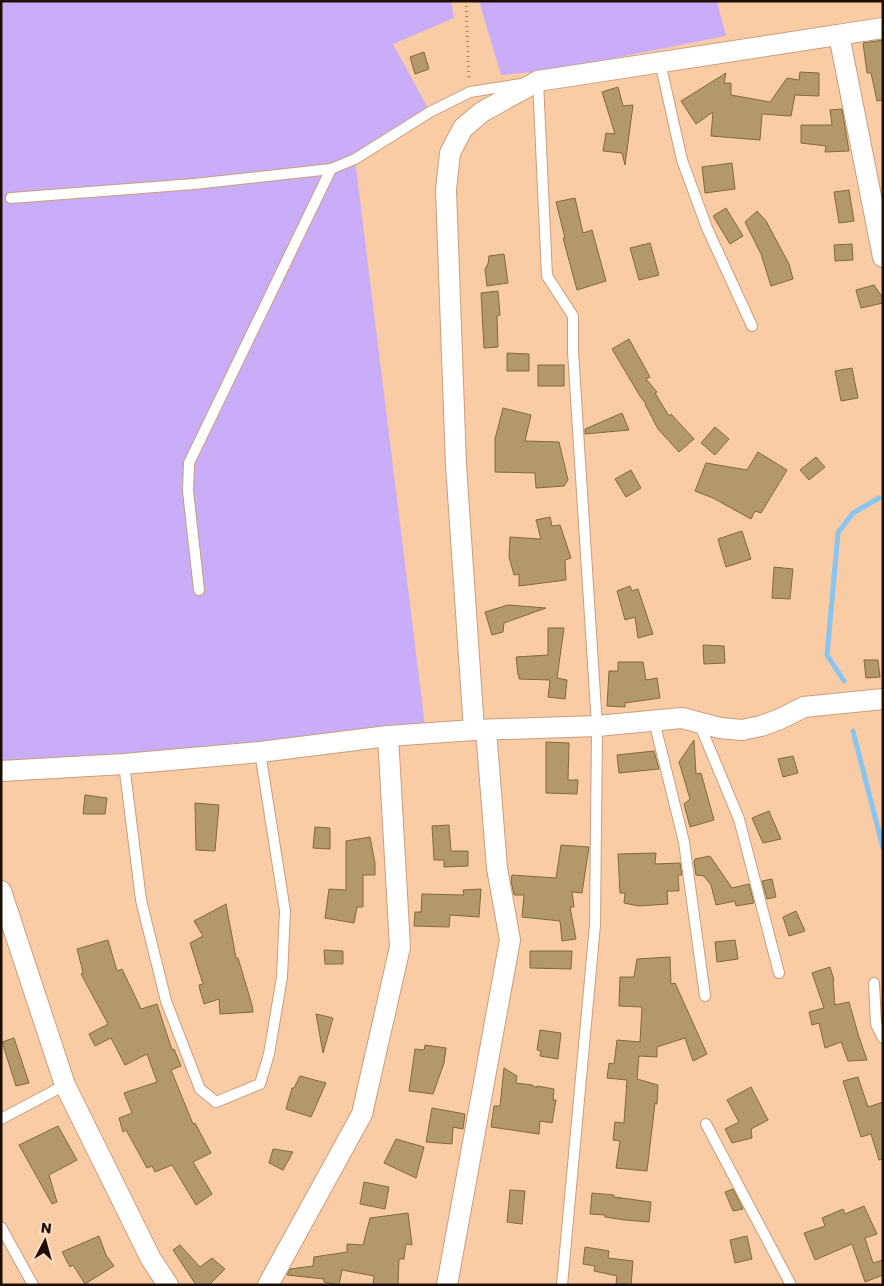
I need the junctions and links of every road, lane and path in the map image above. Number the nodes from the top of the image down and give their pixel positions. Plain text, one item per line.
1 (466, 1) edge
2 (883, 28) edge
3 (839, 35) junction
4 (660, 62) junction
5 (538, 82) junction
6 (470, 92) junction
7 (331, 169) junction
8 (11, 198) dead end
9 (883, 257) edge
10 (752, 326) dead end
11 (199, 590) dead end
12 (883, 699) edge
13 (654, 721) junction
14 (699, 723) junction
15 (598, 726) junction
16 (480, 730) junction
17 (388, 736) junction
18 (260, 752) junction
19 (124, 764) junction
20 (1, 770) edge
21 (1, 891) edge
22 (779, 973) dead end
23 (874, 983) dead end
24 (705, 996) dead end
25 (883, 1038) edge
26 (64, 1085) junction
27 (1, 1119) edge
28 (706, 1124) dead end
29 (1, 1227) edge
30 (33, 1285) edge
31 (168, 1285) edge
32 (268, 1285) edge
33 (447, 1285) edge
34 (562, 1285) edge
35 (791, 1285) edge

1 - 6 path
2 - 3 street
3 - 4 street
3 - 9 street
4 - 5 street
4 - 10 lane
5 - 6 lane
5 - 15 lane
5 - 16 street
6 - 7 lane
7 - 8 lane
7 - 11 lane
12 - 14 street
13 - 14 street
13 - 15 street
13 - 24 lane
14 - 22 lane
15 - 16 street
15 - 34 lane
16 - 17 street
16 - 33 street
17 - 18 street
17 - 32 street
18 - 19 street
18 - 19 lane
19 - 20 street
21 - 26 street
23 - 25 lane
26 - 27 lane
26 - 31 street
28 - 35 lane
29 - 30 lane

